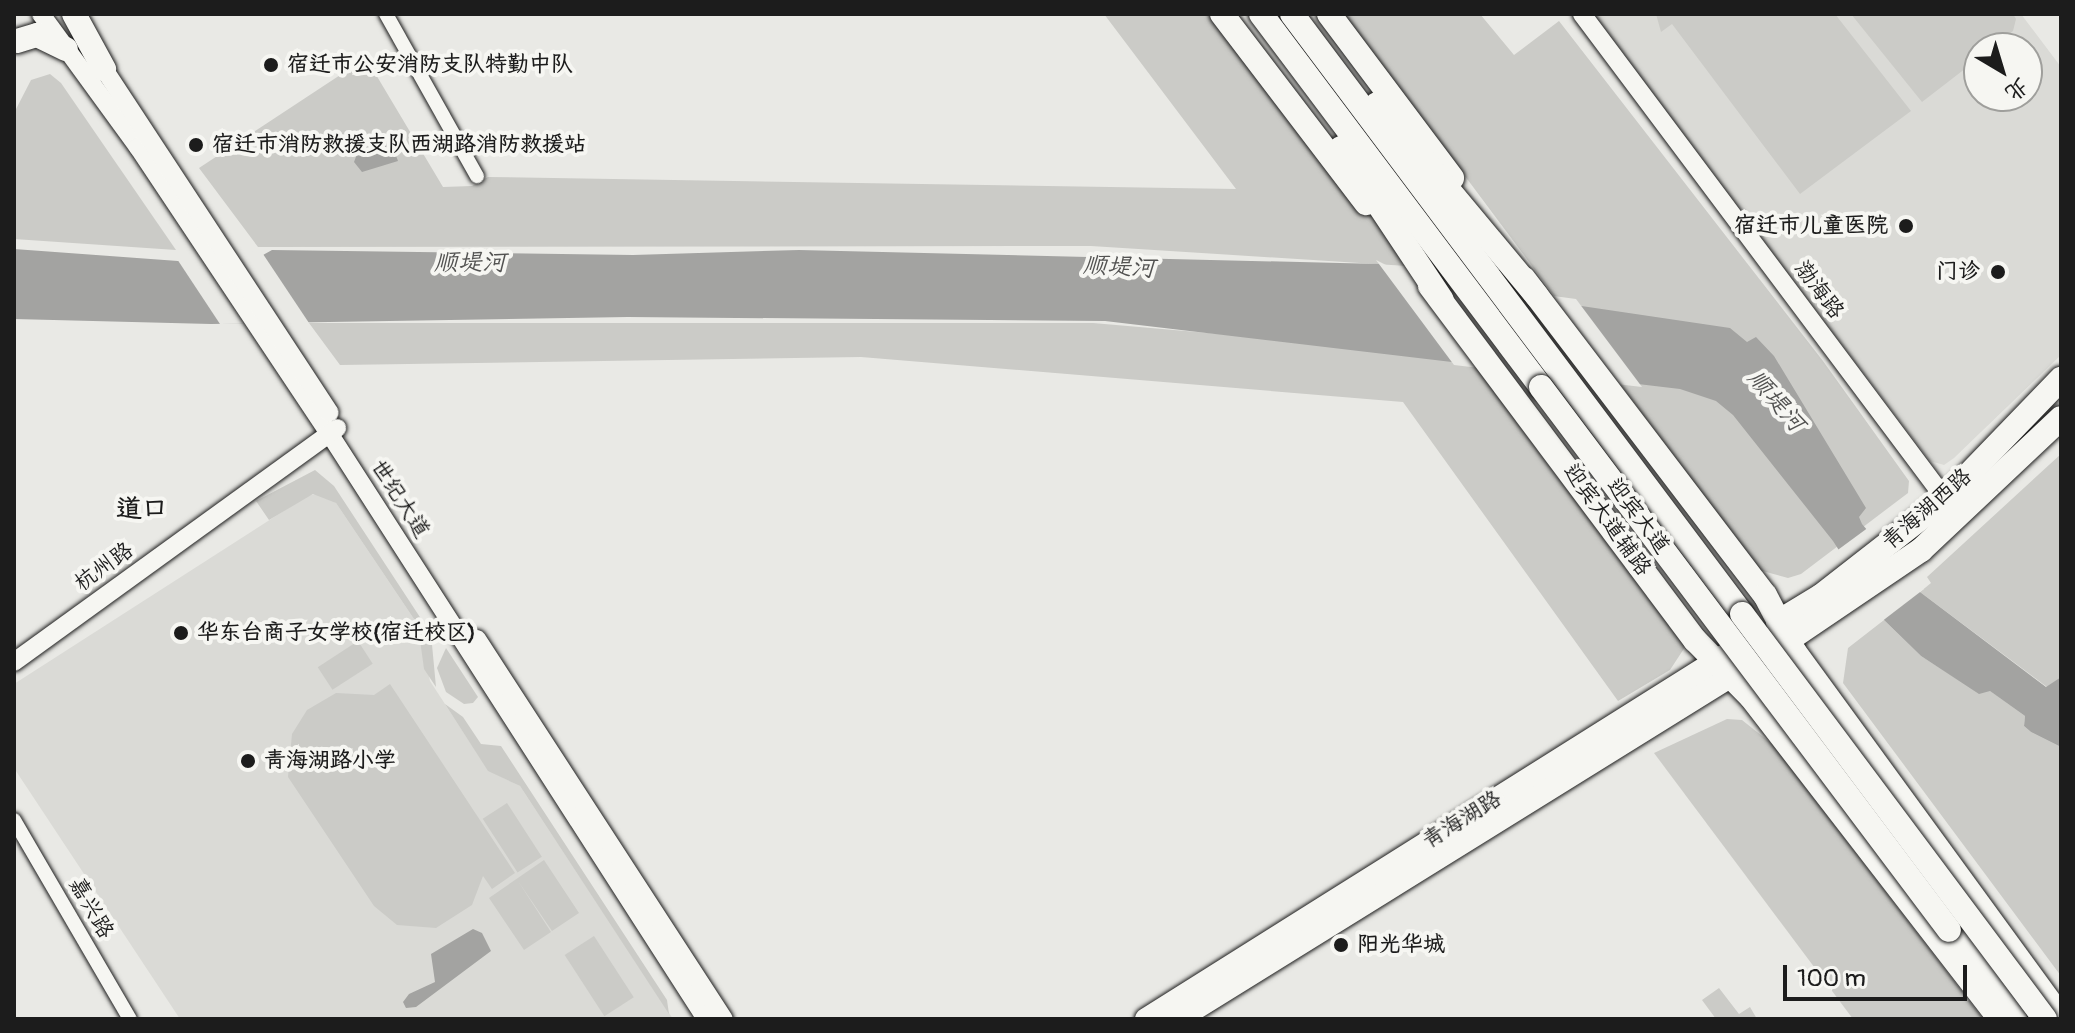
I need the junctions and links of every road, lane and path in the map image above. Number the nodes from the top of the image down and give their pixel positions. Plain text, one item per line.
1 (31, 14) edge
2 (41, 14) edge
3 (71, 14) edge
4 (386, 14) edge
5 (1222, 14) edge
6 (1259, 14) edge
7 (1292, 14) edge
8 (1306, 14) edge
9 (1329, 14) edge
10 (1582, 14) edge
11 (16, 44) edge
12 (66, 49) junction
13 (104, 69) joint
14 (477, 176) dead end
15 (216, 250) junction
16 (1411, 256) junction
17 (1530, 287) junction
18 (2061, 379) edge
19 (2061, 418) edge
20 (334, 430) junction
21 (1953, 508) junction
22 (1838, 596) junction
23 (1783, 631) junction
24 (14, 662) edge
25 (1725, 668) junction
26 (14, 820) edge
27 (2061, 1017) edge
28 (130, 1019) edge
29 (706, 1019) edge
30 (724, 1019) edge
31 (1146, 1019) edge
32 (1179, 1019) edge
33 (2000, 1019) edge
34 (2015, 1019) edge
35 (2045, 1019) edge

1 - 11 main road
2 - 12 street, 世纪大道
3 - 13 main road
4 - 14 street
5 - 16 main road
6 - 16 main road
6 - 34 main road, 迎宾大道, bridge
7 - 35 main road, 迎宾大道, bridge
8 - 17 main road
9 - 17 main road
10 - 21 street, 渤海路
11 - 12 main road
12 - 15 street, 世纪大道
13 - 15 street, 世纪大道
15 - 20 street, 世纪大道
16 - 25 main road, 迎宾大道辅路
17 - 23 main road
18 - 21 main road, 青海湖西路
19 - 21 main road, 青海湖西路
20 - 24 street, 杭州路
20 - 29 street, 世纪大道
20 - 30 street, 世纪大道
21 - 22 main road, 青海湖西路
21 - 22 main road, 青海湖西路
22 - 23 main road, 青海湖西路
23 - 25 main road, 青海湖路
23 - 27 main road
25 - 31 main road, 青海湖路
25 - 32 main road, 青海湖路
25 - 33 main road, 迎宾大道辅路
26 - 28 street, 嘉兴路

